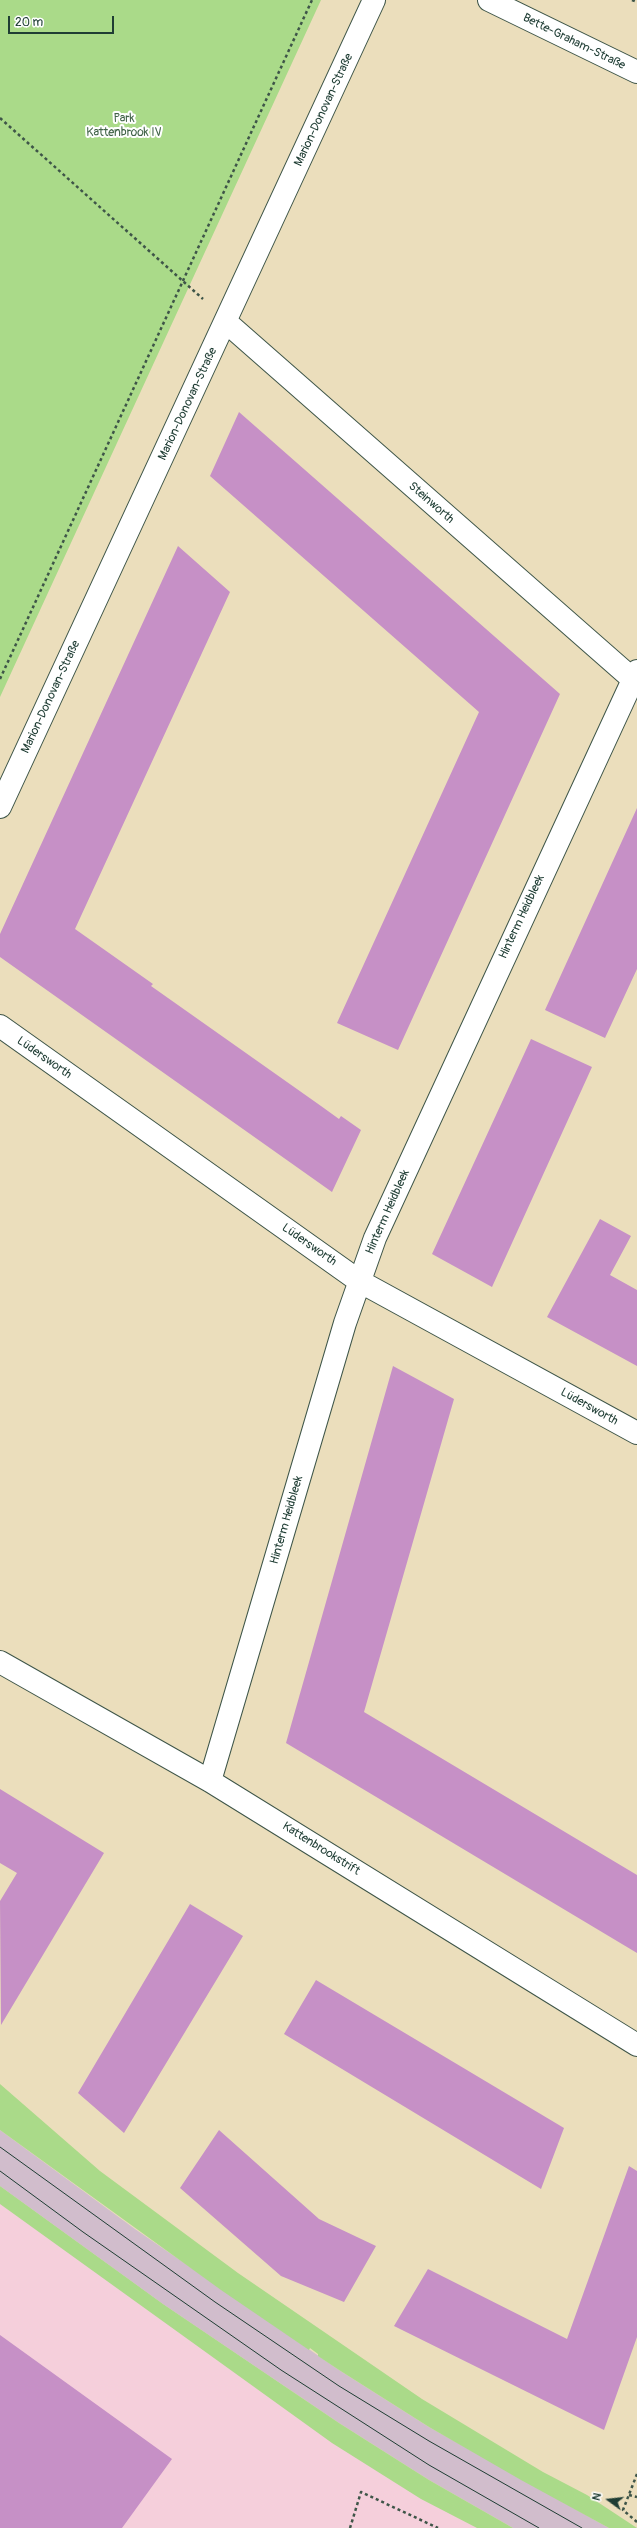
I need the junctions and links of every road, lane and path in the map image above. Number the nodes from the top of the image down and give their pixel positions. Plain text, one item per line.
1 (312, 0) edge
2 (374, 0) edge
3 (489, 0) edge
4 (632, 0) edge
5 (637, 2) edge
6 (637, 72) edge
7 (0, 118) edge
8 (184, 280) junction
9 (226, 322) junction
10 (636, 678) edge
11 (0, 679) edge
12 (0, 807) edge
13 (0, 1026) edge
14 (359, 1281) junction
15 (637, 1433) edge
16 (0, 1662) edge
17 (210, 1781) junction
18 (637, 2046) edge
19 (637, 2474) edge
20 (629, 2495) junction
21 (637, 2497) edge
22 (637, 2522) edge
23 (350, 2528) edge
24 (438, 2528) edge

1 - 8 path
2 - 9 street, Marion-Donovan-Straße
3 - 6 street, Bette-Graham-Straße
4 - 5 path
7 - 8 path
8 - 9 path
8 - 11 path
9 - 10 street, Steinworth
9 - 12 street, Marion-Donovan-Straße
10 - 14 street, Hinterm Heidbleek
13 - 14 street, Lüdersworth
14 - 15 street, Lüdersworth
14 - 17 street, Hinterm Heidbleek
16 - 17 street, Kattenbrookstrift
17 - 18 street, Kattenbrookstrift
19 - 20 path
20 - 21 path
20 - 22 path
23 - 24 path

